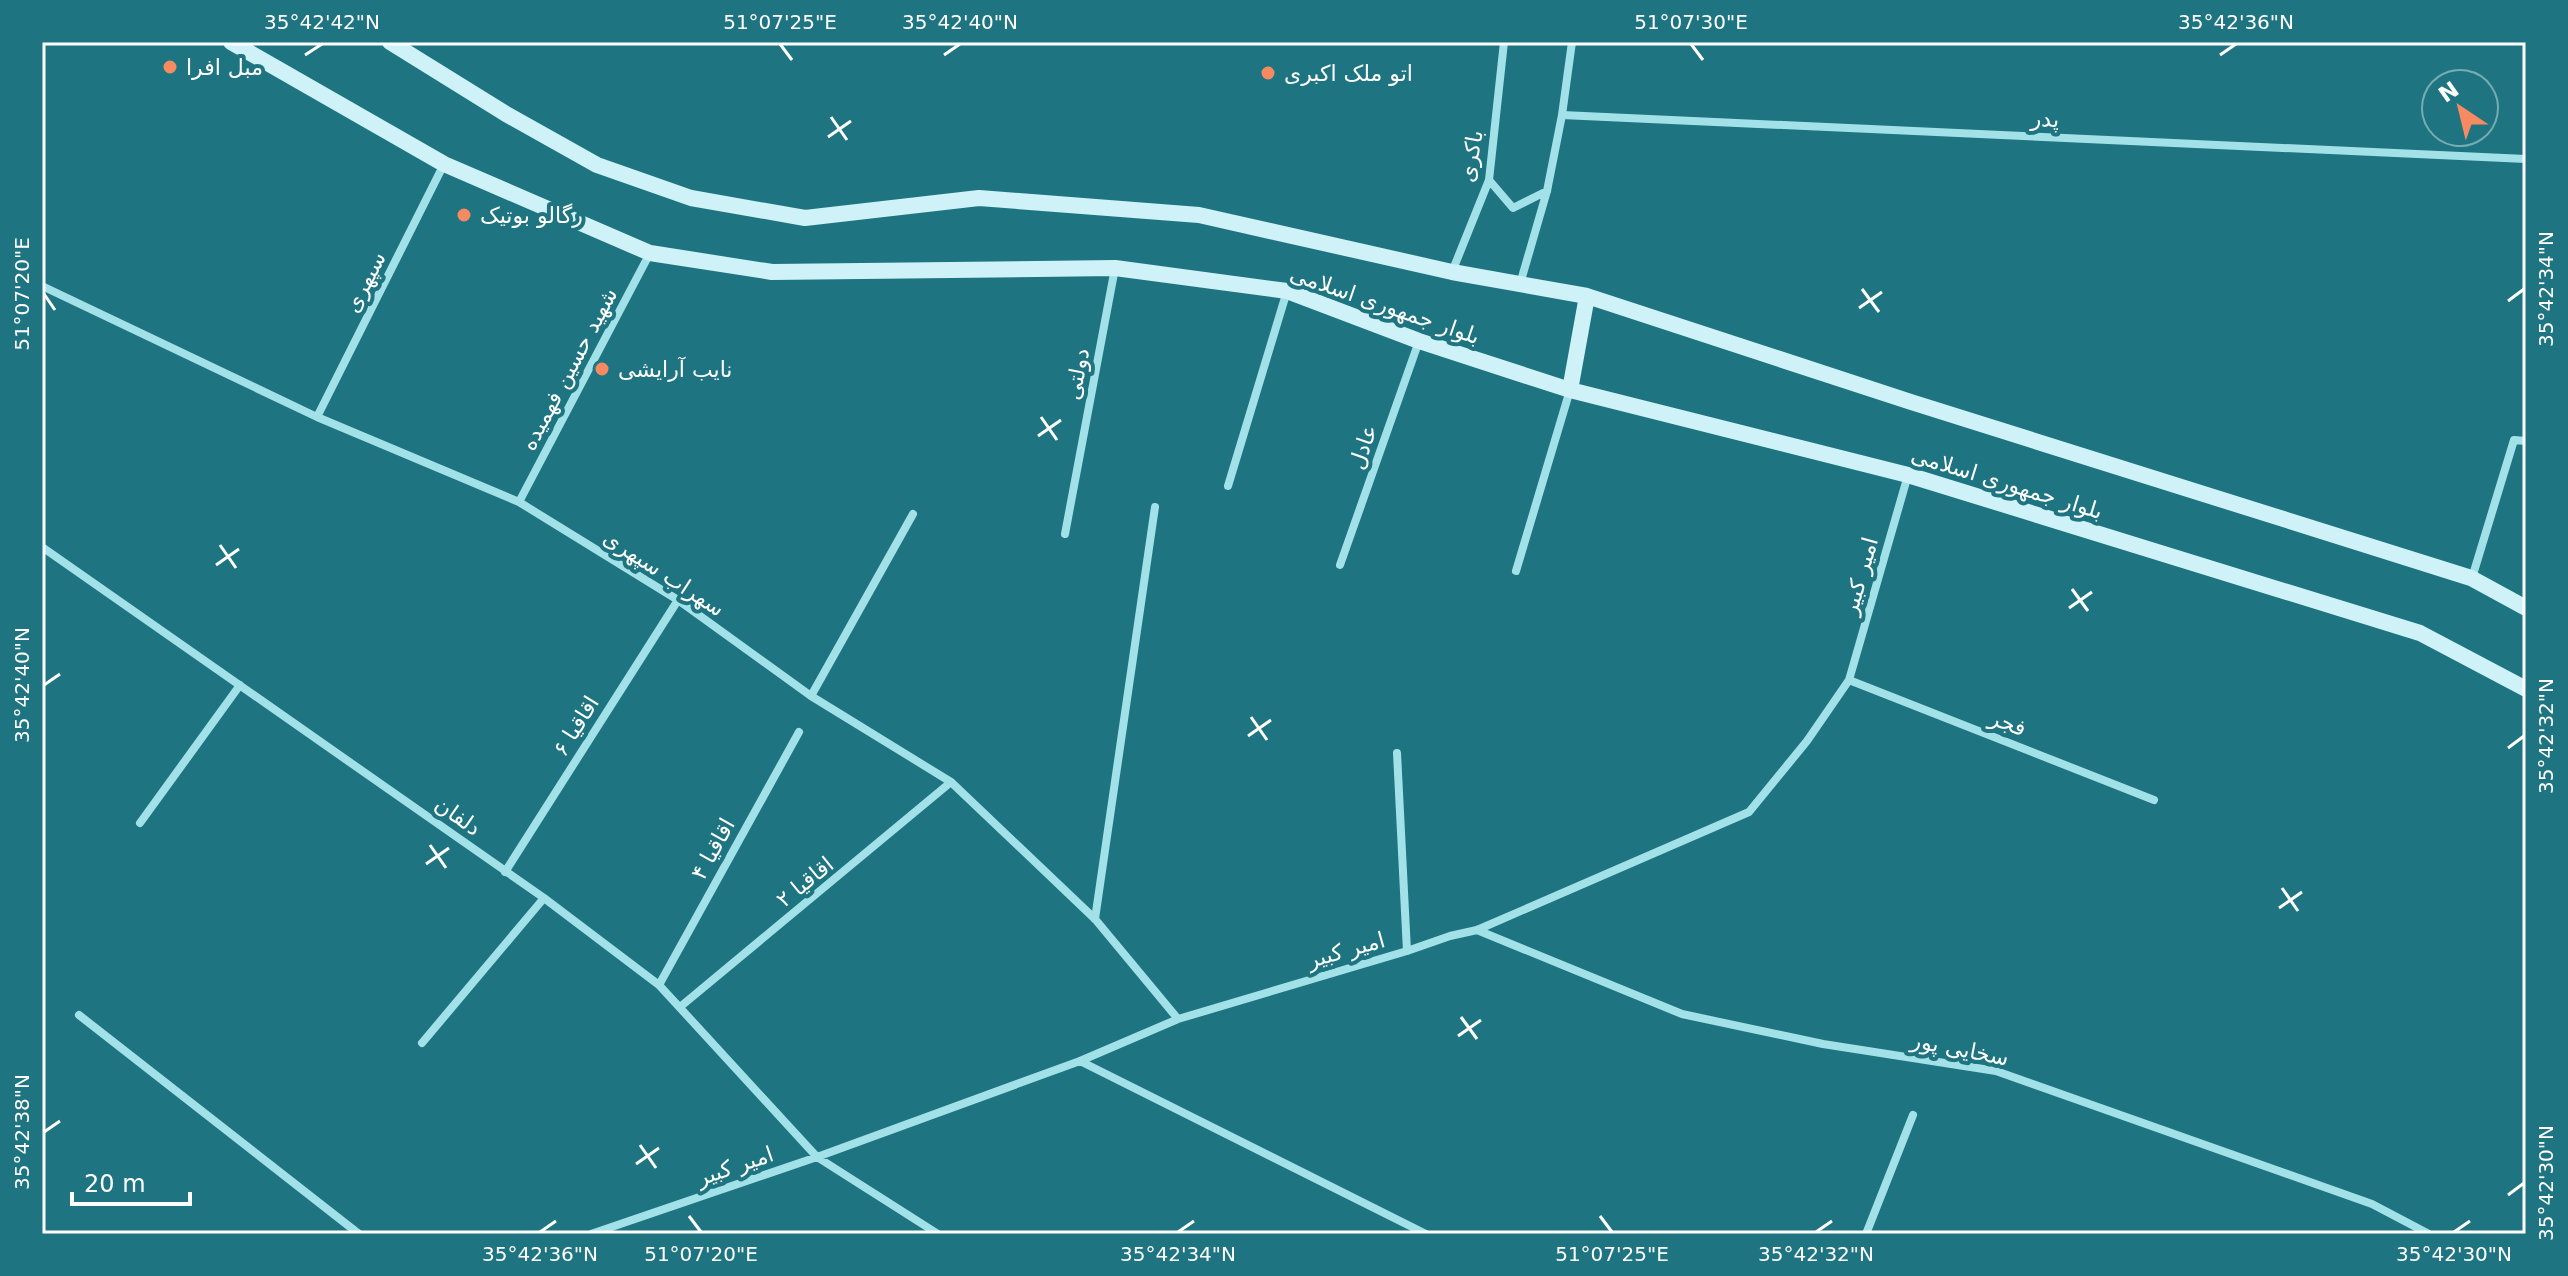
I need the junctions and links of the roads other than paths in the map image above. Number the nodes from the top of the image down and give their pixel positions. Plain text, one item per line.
1 (231, 42) edge
2 (390, 42) edge
3 (1504, 42) edge
4 (1572, 42) edge
5 (1562, 115) junction
6 (2526, 159) edge
7 (444, 164) junction
8 (1489, 180) junction
9 (1547, 191) junction
10 (650, 253) junction
11 (1115, 268) junction
12 (1452, 272) junction
13 (1520, 285) junction
14 (42, 286) edge
15 (1287, 291) junction
16 (1587, 296) junction
17 (1419, 341) junction
18 (1570, 390) junction
19 (317, 417) junction
20 (2526, 441) edge
21 (1908, 475) junction
22 (1228, 486) dead end
23 (519, 502) junction
24 (1155, 507) dead end
25 (913, 514) dead end
26 (1065, 534) dead end
27 (42, 547) edge
28 (1340, 565) dead end
29 (1516, 571) dead end
30 (2471, 578) junction
31 (678, 600) junction
32 (2526, 608) edge
33 (1849, 680) junction
34 (240, 685) junction
35 (2526, 689) edge
36 (811, 696) junction
37 (799, 732) dead end
38 (1397, 753) dead end
39 (951, 782) junction
40 (2154, 800) dead end
41 (140, 823) dead end
42 (505, 872) junction
43 (544, 898) junction
44 (1095, 919) junction
45 (1477, 930) junction
46 (1407, 951) junction
47 (659, 985) junction
48 (680, 1007) junction
49 (79, 1015) dead end
50 (1178, 1019) junction
51 (422, 1043) dead end
52 (1080, 1061) junction
53 (1913, 1115) dead end
54 (817, 1157) junction
55 (359, 1234) edge
56 (591, 1234) edge
57 (938, 1234) edge
58 (1426, 1234) edge
59 (1866, 1234) edge
60 (2429, 1234) edge

1 - 7 main road, بلوار جمهوری اسلامی
2 - 12 main road, بلوار جمهوری اسلامی
3 - 8 street, باکری
4 - 5 street
5 - 6 street, پدر
5 - 9 street
7 - 10 main road, بلوار جمهوری اسلامی
7 - 19 street, سپهری
8 - 9 street
8 - 12 street, باکری
9 - 13 street
10 - 11 main road, بلوار جمهوری اسلامی
10 - 23 street, شهید حسین فهمیده
11 - 15 main road, بلوار جمهوری اسلامی
11 - 26 street, دولتی
12 - 13 main road, بلوار جمهوری اسلامی
13 - 16 main road, بلوار جمهوری اسلامی
14 - 19 street, سهراب سپهری
15 - 17 main road, بلوار جمهوری اسلامی
15 - 22 street
16 - 18 main road
16 - 30 main road, بلوار جمهوری اسلامی
17 - 18 main road, بلوار جمهوری اسلامی
17 - 28 street, عادل
18 - 21 main road, بلوار جمهوری اسلامی
18 - 29 street
19 - 23 street, سهراب سپهری
20 - 30 street
21 - 33 street, امیر کبیر
21 - 35 main road, بلوار جمهوری اسلامی
23 - 31 street, سهراب سپهری
24 - 44 street
25 - 36 street
27 - 34 street, دلفان
30 - 32 main road, بلوار جمهوری اسلامی
31 - 36 street, سهراب سپهری
31 - 42 street, اقاقیا ۶
33 - 40 street, فجر
33 - 45 street, امیر کبیر
34 - 41 street
34 - 42 street, دلفان
36 - 39 street, سهراب سپهری
37 - 47 street, اقاقیا ۴
38 - 46 street
39 - 44 street, سهراب سپهری
39 - 48 street, اقاقیا ۲
42 - 43 street, دلفان
43 - 47 street, دلفان
43 - 51 street
44 - 50 street, سهراب سپهری
45 - 46 street, امیر کبیر
45 - 60 street, سخایی پور
46 - 50 street, امیر کبیر
47 - 48 street, دلفان
48 - 54 street, دلفان
49 - 55 street
50 - 52 street, امیر کبیر
52 - 54 street, امیر کبیر
52 - 58 street
53 - 59 street
54 - 56 street, امیر کبیر
54 - 57 street, دلفان

